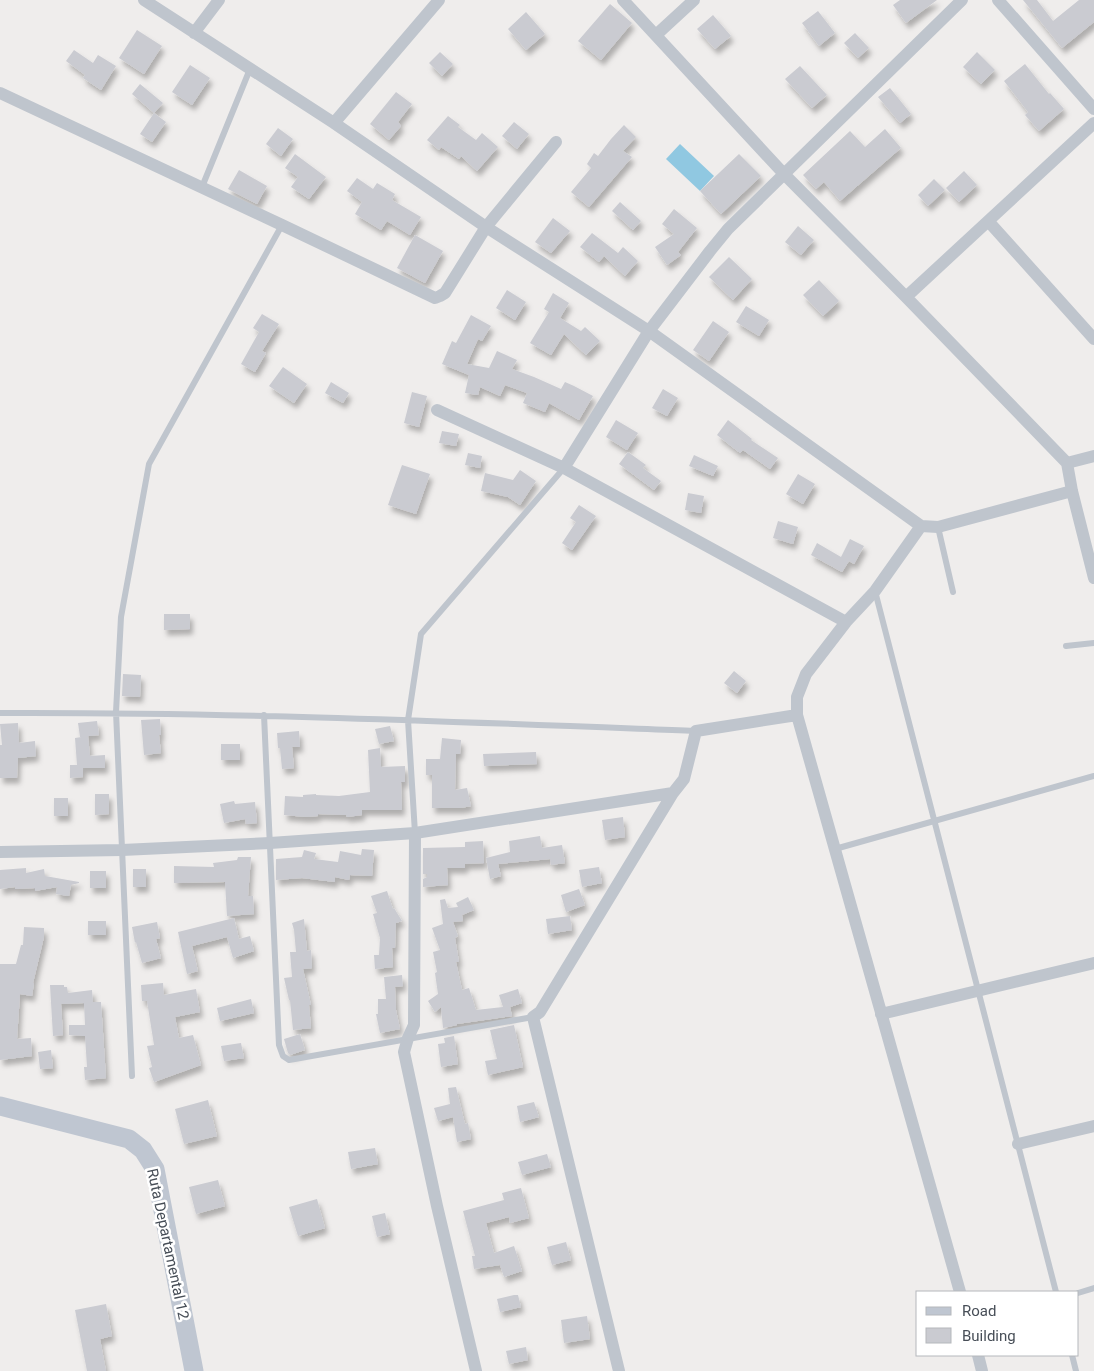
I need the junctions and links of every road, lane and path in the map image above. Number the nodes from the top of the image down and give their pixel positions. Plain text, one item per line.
1 (144, 0) edge
2 (219, 0) edge
3 (439, 0) edge
4 (623, 0) edge
5 (694, 0) edge
6 (962, 0) edge
7 (998, 0) edge
8 (194, 33) junction
9 (656, 35) junction
10 (250, 69) junction
11 (0, 93) edge
12 (1094, 110) edge
13 (334, 123) junction
14 (1094, 123) edge
15 (556, 142) dead end
16 (784, 174) junction
17 (202, 187) junction
18 (989, 222) junction
19 (282, 225) junction
20 (486, 227) junction
21 (906, 297) junction
22 (649, 331) junction
23 (1094, 339) edge
24 (437, 410) dead end
25 (1094, 456) edge
26 (1067, 463) junction
27 (564, 468) junction
28 (1072, 490) junction
29 (920, 526) junction
30 (938, 527) junction
31 (1094, 578) edge
32 (875, 591) junction
33 (952, 592) dead end
34 (846, 622) junction
35 (1094, 643) edge
36 (1066, 646) dead end
37 (116, 712) junction
38 (0, 713) edge
39 (798, 714) junction
40 (264, 715) junction
41 (408, 720) junction
42 (696, 731) junction
43 (1094, 776) edge
44 (673, 794) junction
45 (934, 821) junction
46 (415, 833) junction
47 (270, 844) junction
48 (835, 849) junction
49 (122, 850) junction
50 (0, 852) edge
51 (1094, 963) edge
52 (978, 991) junction
53 (881, 1014) junction
54 (533, 1017) junction
55 (408, 1038) junction
56 (132, 1076) dead end
57 (0, 1106) edge
58 (1094, 1126) edge
59 (1018, 1144) junction
60 (1094, 1288) edge
61 (960, 1291) edge
62 (1056, 1291) edge
63 (1079, 1293) edge
64 (978, 1356) edge
65 (1072, 1356) edge
66 (194, 1371) edge
67 (476, 1371) edge
68 (619, 1371) edge
69 (982, 1371) edge
70 (1076, 1371) edge

1 - 8 street
2 - 8 street
3 - 13 street
4 - 9 street
5 - 9 street
6 - 16 street
7 - 12 street
8 - 10 street
9 - 16 street
10 - 13 street
10 - 17 lane
11 - 17 street
13 - 20 street
14 - 18 street
15 - 20 street
16 - 21 street
16 - 22 street
17 - 19 street
18 - 21 street
18 - 23 street
19 - 20 street
19 - 37 lane
20 - 22 street
21 - 26 street
22 - 27 street
22 - 29 street
24 - 27 street
25 - 26 street
26 - 28 street
27 - 34 street
27 - 41 lane
28 - 30 street
28 - 31 street
29 - 30 street
29 - 32 street
30 - 33 lane
32 - 34 street
32 - 45 lane
34 - 39 street
35 - 36 lane
37 - 38 lane
37 - 40 lane
37 - 49 lane
39 - 42 street
39 - 48 street
40 - 41 lane
40 - 47 lane
41 - 42 lane
41 - 46 lane
42 - 44 street
43 - 45 lane
44 - 46 street
44 - 54 street
45 - 48 lane
45 - 52 lane
46 - 47 street
46 - 55 street
47 - 49 street
47 - 55 lane
48 - 53 street
49 - 50 street
49 - 56 lane
51 - 52 street
52 - 53 street
52 - 59 lane
53 - 61 street
54 - 55 lane
54 - 68 street
55 - 67 street
57 - 66 main road, Ruta Departamental 12
58 - 59 street
59 - 62 lane
60 - 63 lane
64 - 69 street
65 - 70 lane

